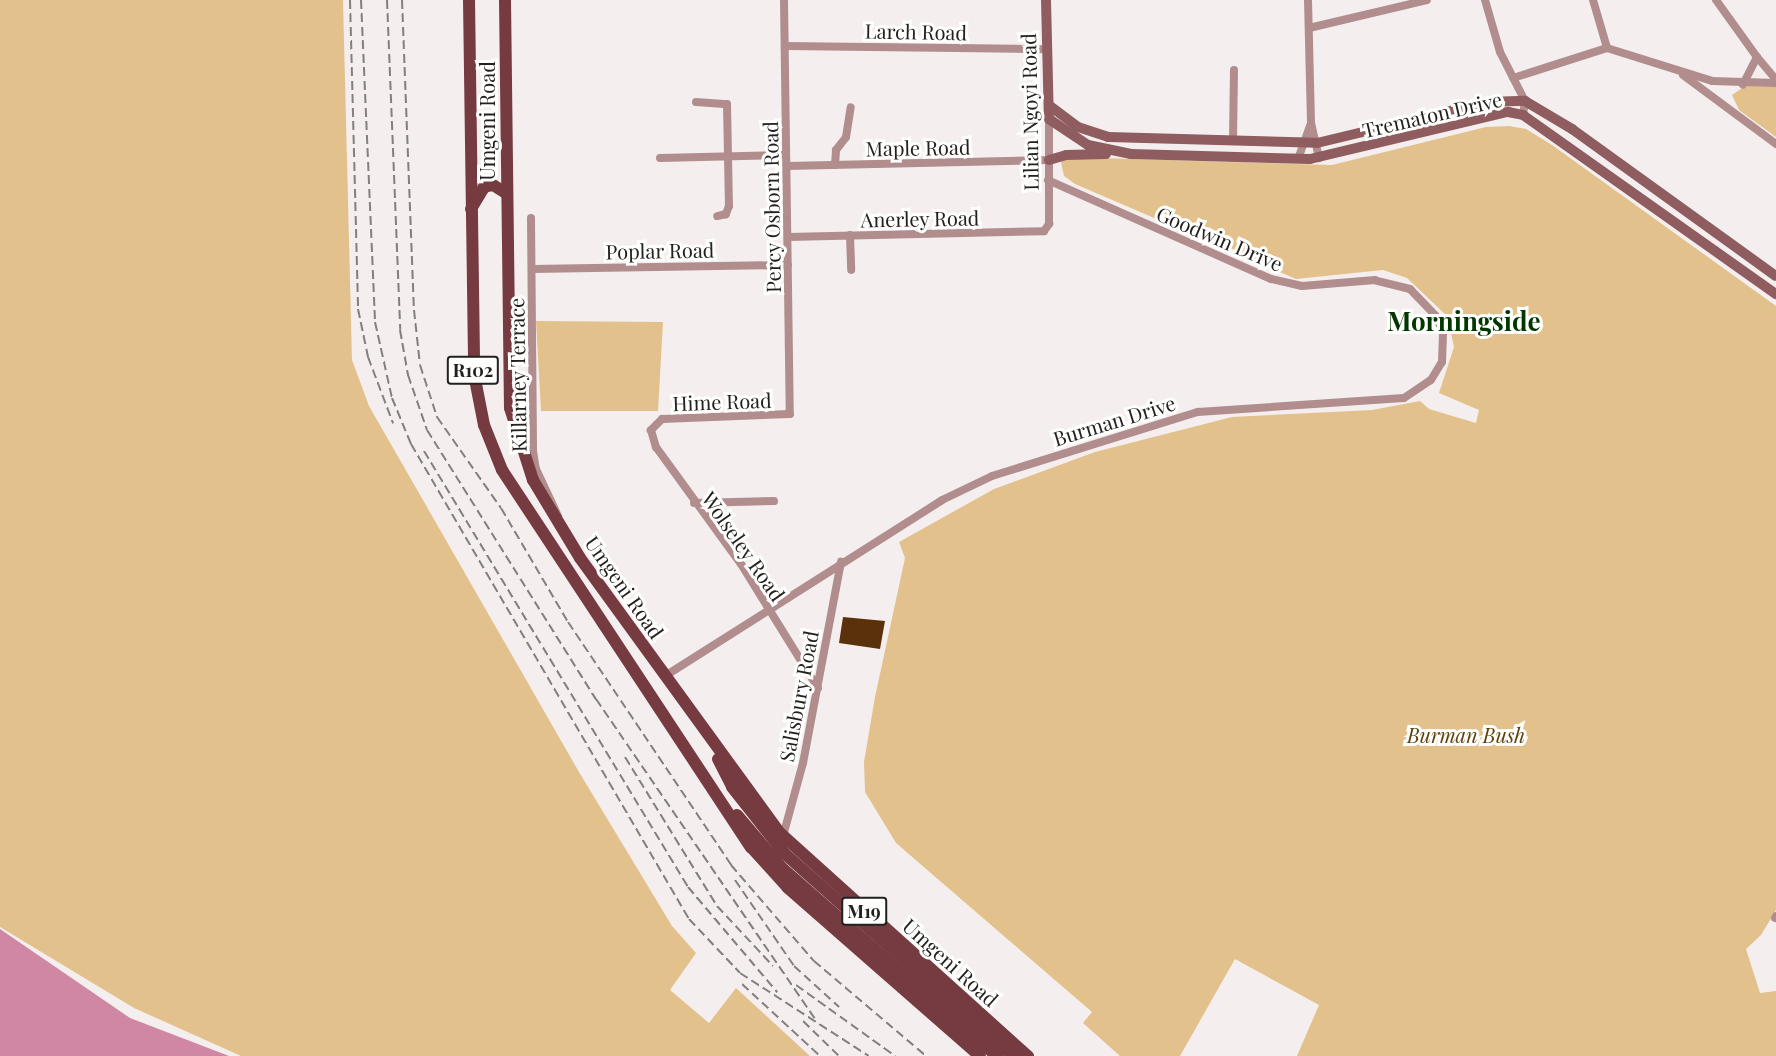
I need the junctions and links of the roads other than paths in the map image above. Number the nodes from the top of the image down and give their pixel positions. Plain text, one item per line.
1 (469, 0) edge
2 (505, 0) edge
3 (784, 0) edge
4 (1046, 0) edge
5 (1308, 0) edge
6 (1427, 0) edge
7 (1485, 0) edge
8 (1593, 0) edge
9 (1716, 0) edge
10 (1309, 28) junction
11 (785, 46) junction
12 (1607, 48) junction
13 (1047, 50) junction
14 (1757, 57) junction
15 (1234, 70) dead end
16 (1680, 74) junction
17 (1513, 78) junction
18 (1776, 82) edge
19 (1743, 85) junction
20 (1516, 88) junction
21 (1510, 99) junction
22 (1525, 100) junction
23 (696, 102) dead end
24 (1050, 106) junction
25 (851, 107) dead end
26 (1509, 112) junction
27 (1523, 115) junction
28 (1049, 119) junction
29 (1412, 121) junction
30 (1311, 123) junction
31 (1417, 134) junction
32 (1121, 138) junction
33 (1200, 141) junction
34 (1233, 141) junction
35 (1305, 143) junction
36 (1317, 143) junction
37 (1776, 144) edge
38 (1596, 147) junction
39 (1125, 153) junction
40 (786, 155) junction
41 (728, 156) junction
42 (1200, 156) junction
43 (660, 158) dead end
44 (1319, 158) junction
45 (1298, 159) junction
46 (1588, 159) junction
47 (1049, 160) junction
48 (835, 165) junction
49 (788, 166) junction
50 (1048, 180) junction
51 (506, 193) junction
52 (1669, 200) junction
53 (470, 210) junction
54 (1660, 211) junction
55 (717, 216) dead end
56 (531, 219) dead end
57 (1049, 224) joint
58 (850, 236) junction
59 (788, 237) junction
60 (1722, 237) junction
61 (1712, 249) junction
62 (788, 265) junction
63 (532, 269) junction
64 (852, 270) dead end
65 (1776, 276) edge
66 (1776, 294) edge
67 (1420, 390) joint
68 (790, 414) joint
69 (655, 422) joint
70 (774, 501) dead end
71 (694, 502) junction
72 (559, 526) junction
73 (841, 562) junction
74 (767, 608) junction
75 (665, 676) junction
76 (818, 688) junction
77 (716, 750) junction
78 (706, 777) junction
79 (783, 836) junction
80 (971, 1027) junction
81 (980, 1056) edge
82 (997, 1056) edge
83 (1013, 1056) edge
84 (1028, 1056) edge

1 - 53 main road, Umgeni Road / R102
2 - 51 main road, Umgeni Road / R102
3 - 11 street, Percy Osborn Road
4 - 13 street, Lilian Ngoyi Road
5 - 10 street
6 - 10 street
7 - 17 street
8 - 12 street
9 - 14 street
10 - 30 street
11 - 13 street, Larch Road
11 - 40 street, Percy Osborn Road
12 - 16 street
12 - 17 street
13 - 24 street, Lilian Ngoyi Road
14 - 18 street
14 - 19 street
15 - 34 street
16 - 19 street
16 - 37 street
17 - 20 street
18 - 19 street
20 - 21 street
20 - 22 street
21 - 22 street, Trematon Drive
21 - 26 street
21 - 29 street, Trematon Drive
22 - 27 street
22 - 38 street, Trematon Drive
23 - 41 street
24 - 28 street, Lilian Ngoyi Road
24 - 32 street, Trematon Drive
25 - 48 street
26 - 27 street, Trematon Drive
26 - 31 street, Trematon Drive
27 - 46 street, Trematon Drive
28 - 39 street, Trematon Drive
28 - 47 street, Lilian Ngoyi Road
29 - 31 street
29 - 36 street, Trematon Drive
30 - 35 street
30 - 36 street
31 - 44 street, Trematon Drive
32 - 33 street, Trematon Drive
32 - 39 street
33 - 34 street, Trematon Drive
33 - 42 street
34 - 35 street, Trematon Drive
35 - 36 street, Trematon Drive
35 - 45 street
36 - 44 street
38 - 46 street
38 - 52 street, Trematon Drive
39 - 42 street, Trematon Drive
39 - 47 street
40 - 41 street
40 - 49 street, Percy Osborn Road
41 - 43 street
41 - 55 street
42 - 45 street, Trematon Drive
44 - 45 street, Trematon Drive
46 - 54 street, Trematon Drive
47 - 48 street, Maple Road
47 - 50 street, Lilian Ngoyi Road
48 - 49 street, Maple Road
49 - 59 street, Percy Osborn Road
50 - 57 street, Lilian Ngoyi Road
50 - 67 street, Goodwin Drive
51 - 53 main road
51 - 72 main road, Umgeni Road / R102
52 - 54 street
52 - 60 street, Trematon Drive
53 - 78 main road, Umgeni Road / R102
54 - 61 street, Trematon Drive
56 - 63 street, Killarney Terrace
57 - 58 street, Anerley Road
58 - 59 street, Anerley Road
58 - 64 street
59 - 62 street, Percy Osborn Road
60 - 61 street
60 - 65 street, Trematon Drive
61 - 66 street, Trematon Drive
62 - 63 street, Poplar Road
62 - 68 street, Percy Osborn Road
63 - 72 street, Killarney Terrace
67 - 73 street, Burman Drive
68 - 69 street, Hime Road
69 - 71 street, Wolseley Road
70 - 71 street
71 - 74 street, Wolseley Road
72 - 75 main road, Umgeni Road / R102
73 - 74 street, Burman Drive
73 - 76 street, Salisbury Road
74 - 75 street, Burman Drive
74 - 76 street, Wolseley Road
75 - 77 main road, Umgeni Road / R102
76 - 79 street, Salisbury Road
77 - 79 main road, Umgeni Road / M19
77 - 80 main road
78 - 80 main road
78 - 81 main road, Umgeni Road / M19
79 - 84 main road, Umgeni Road / M19
80 - 82 main road
80 - 83 main road

